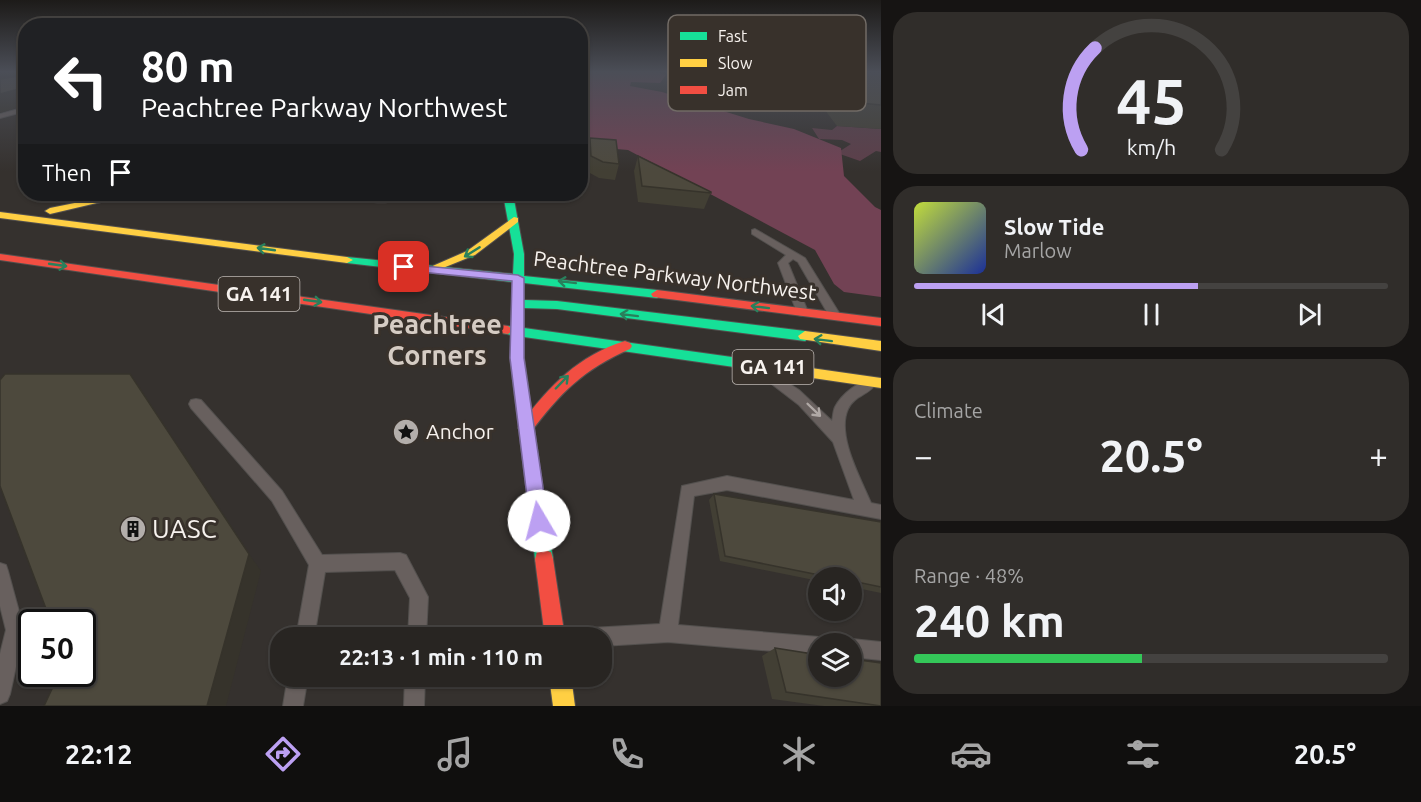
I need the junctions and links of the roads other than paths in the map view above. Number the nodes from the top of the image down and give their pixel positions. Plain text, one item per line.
1 (18, 111) edge
2 (0, 116) edge
3 (103, 201) edge
4 (130, 201) edge
5 (510, 201) edge
6 (3, 215) edge
7 (514, 220) junction
8 (754, 232) dead end
9 (147, 234) junction
10 (42, 249) dead end
11 (792, 254) junction
12 (0, 255) edge
13 (423, 270) junction
14 (518, 278) junction
15 (515, 301) junction
16 (802, 312) junction
17 (835, 316) junction
18 (881, 322) edge
19 (517, 332) junction
20 (625, 346) junction
21 (881, 346) edge
22 (750, 364) junction
23 (880, 382) edge
24 (196, 404) dead end
25 (526, 428) junction
26 (839, 438) junction
27 (874, 511) edge
28 (318, 564) junction
29 (0, 571) edge
30 (307, 627) edge
31 (418, 627) edge
32 (553, 627) edge
33 (668, 633) junction
34 (612, 636) edge
35 (808, 645) edge
36 (862, 649) edge
37 (881, 651) edge
38 (296, 687) edge
39 (415, 687) edge
40 (561, 687) edge
41 (0, 694) edge
42 (293, 706) edge
43 (414, 706) edge
44 (564, 706) edge

1 - 2 lane
3 - 6 main road
4 - 9 main road
5 - 7 main road
6 - 9 main road, Peachtree Parkway Northwest / GA 141
7 -> 13 main road
7 - 14 main road
8 - 11 lane
13 -> 9 main road, Peachtree Parkway Northwest / GA 141
10 - 12 main road
11 - 16 lane
11 - 17 lane
12 -> 19 main road, GA 141
13 - 14 main road, Peachtree Parkway Northwest / GA 141
14 - 15 main road
16 -> 14 main road, Peachtree Parkway Northwest / GA 141
15 - 19 main road
21 -> 15 main road
16 - 17 main road, Peachtree Parkway Northwest / GA 141
17 - 18 main road, Peachtree Parkway Northwest / GA 141
19 - 20 main road, GA 141
19 - 25 main road
20 - 22 main road, GA 141
25 -> 20 main road
22 - 23 main road, GA 141
22 -> 26 lane
23 - 26 lane
24 - 28 lane
25 - 32 main road
26 - 27 lane
27 - 33 lane
28 - 30 lane
28 - 31 lane
29 - 41 lane
33 - 34 lane
33 - 35 lane
36 - 37 lane
38 - 42 lane
39 - 43 lane
40 - 44 main road

